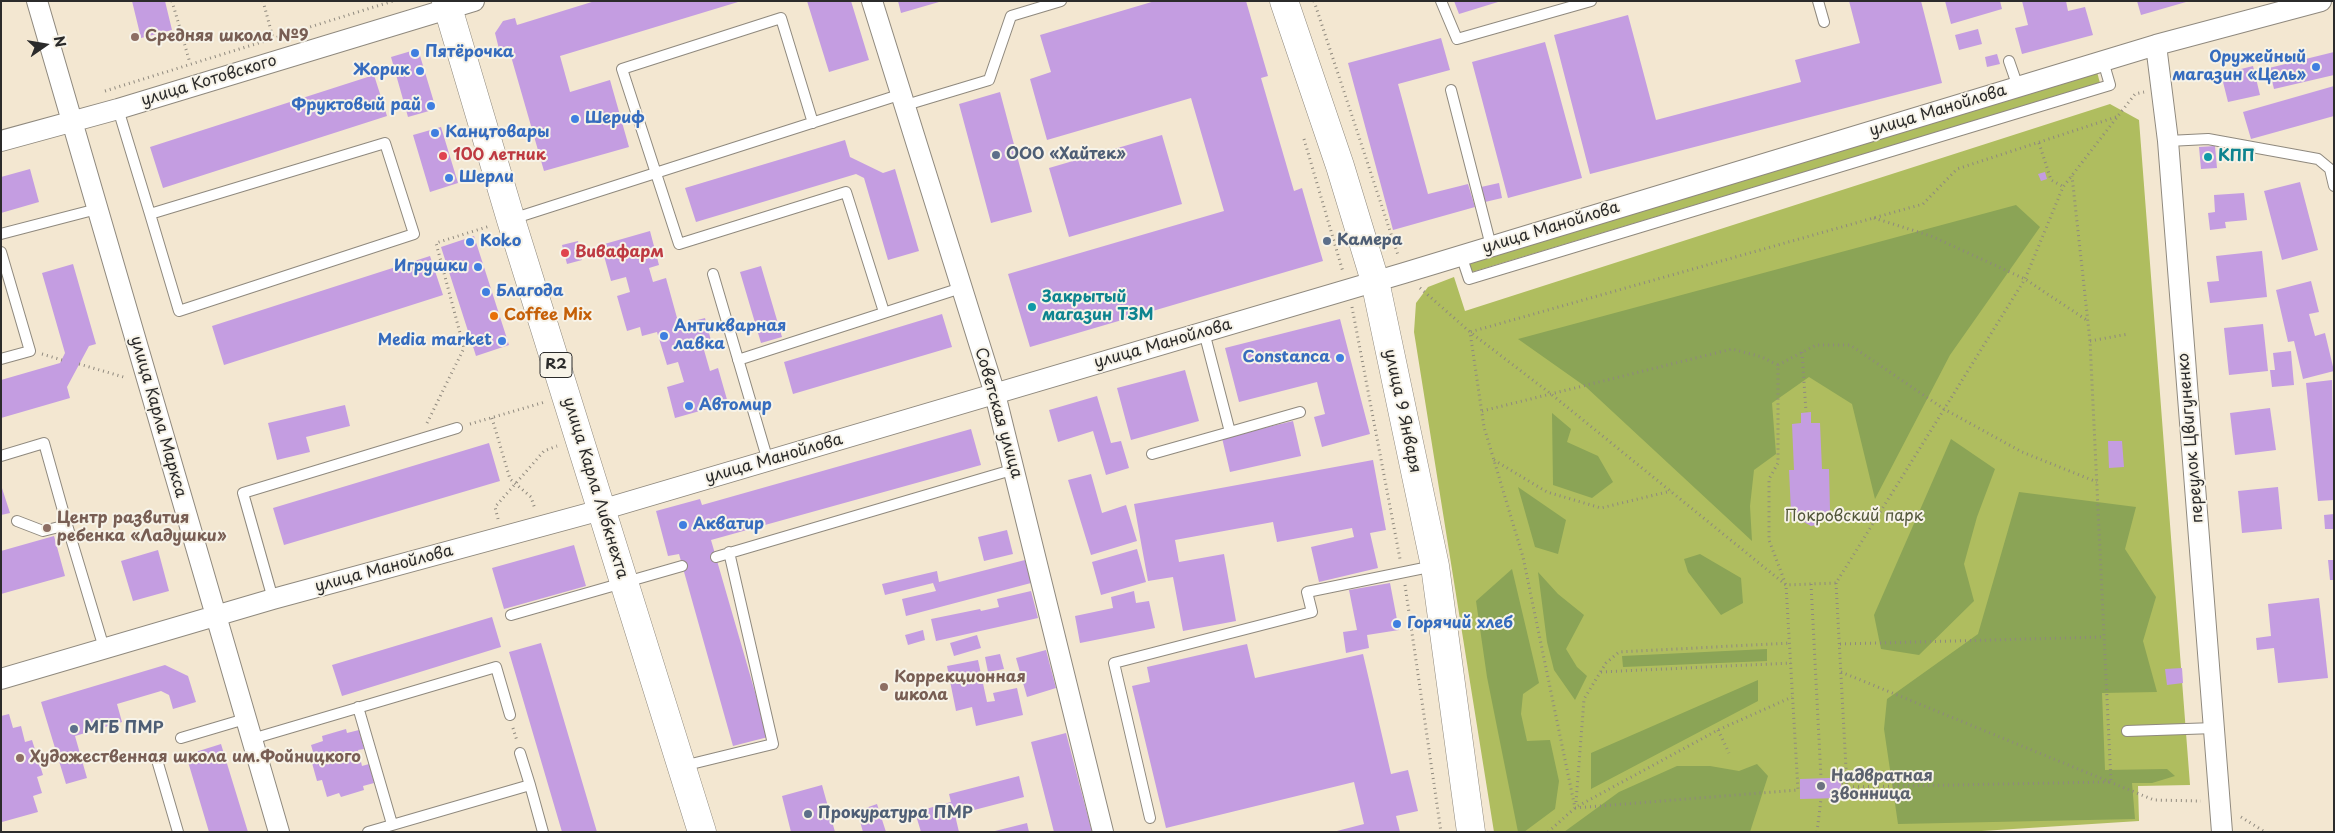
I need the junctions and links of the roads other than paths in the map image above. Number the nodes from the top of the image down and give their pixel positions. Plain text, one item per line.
1 (37, 1) edge
2 (474, 1) edge
3 (872, 1) edge
4 (1061, 1) edge
5 (1284, 1) edge
6 (1441, 1) edge
7 (1591, 1) edge
8 (1818, 1) edge
9 (2321, 1) edge
10 (447, 5) edge
11 (1824, 22) dead end
12 (2156, 45) junction
13 (2009, 61) dead end
14 (2103, 61) junction
15 (2018, 87) junction
16 (1451, 90) dead end
17 (904, 100) junction
18 (118, 109) junction
19 (69, 112) junction
20 (813, 123) junction
21 (1, 141) edge
22 (2168, 141) junction
23 (655, 172) junction
24 (2334, 186) edge
25 (97, 209) junction
26 (150, 214) junction
27 (511, 220) junction
28 (1, 234) edge
29 (1492, 246) junction
30 (1, 252) edge
31 (1461, 255) junction
32 (713, 274) dead end
33 (1375, 281) junction
34 (961, 288) junction
35 (884, 312) junction
36 (1204, 332) junction
37 (1, 359) edge
38 (738, 360) junction
39 (995, 394) junction
40 (1300, 412) dead end
41 (457, 428) road end
42 (1230, 432) junction
43 (1152, 454) dead end
44 (1, 456) edge
45 (768, 461) junction
46 (1015, 469) junction
47 (601, 510) junction
48 (17, 521) dead end
49 (67, 524) junction
50 (729, 552) junction
51 (716, 557) dead end
52 (682, 566) dead end
53 (1435, 566) junction
54 (625, 584) junction
55 (273, 599) junction
56 (216, 616) junction
57 (511, 616) dead end
58 (104, 648) junction
59 (1, 679) edge
60 (358, 707) junction
61 (510, 715) road end
62 (246, 719) junction
63 (2215, 728) junction
64 (2127, 730) dead end
65 (182, 738) dead end
66 (252, 739) junction
67 (520, 753) road end
68 (157, 760) dead end
69 (681, 766) junction
70 (530, 785) junction
71 (1150, 818) dead end
72 (392, 824) junction
73 (178, 832) edge
74 (279, 832) edge
75 (368, 832) edge
76 (543, 832) edge
77 (702, 832) edge
78 (1103, 832) edge
79 (1471, 832) edge
80 (2222, 832) edge

1 - 19 street, улица Карла Маркса
2 - 10 street, улица Котовского
3 - 17 street, Советская улица
4 - 17 lane
5 - 33 main road, улица 9 Января
6 - 7 lane
8 - 11 lane
9 - 12 street, улица Манойлова
10 - 18 street, улица Котовского
10 - 27 main road, улица Карла Либкнехта / R2
12 - 14 street, улица Манойлова
12 - 22 street, переулок Цвигуненко
13 - 15 lane
14 - 15 street, улица Манойлова
14 - 31 lane
15 - 29 street, улица Манойлова
16 - 29 lane
17 - 20 lane
17 - 34 street, Советская улица
18 - 19 street, улица Котовского
18 - 26 lane
19 - 21 street, улица Котовского
19 - 25 street, улица Карла Маркса
20 - 23 lane
20 - 23 lane
22 - 24 lane
22 - 63 street, переулок Цвигуненко
23 - 27 lane
23 - 35 lane
25 - 28 lane
25 - 56 street, улица Карла Маркса
26 - 26 lane
27 - 47 main road, улица Карла Либкнехта / R2
29 - 31 street, улица Манойлова
30 - 37 lane
31 - 33 street, улица Манойлова
32 - 38 lane
33 - 36 street, улица Манойлова
33 - 53 main road, улица 9 Января
34 - 35 lane
34 - 39 street, Советская улица
35 - 38 lane
36 - 39 street, улица Манойлова
36 - 42 lane
38 - 45 lane
39 - 45 street, улица Манойлова
39 - 46 street, Советская улица
40 - 42 lane
41 - 55 lane
42 - 43 lane
44 - 49 lane
45 - 47 street, улица Манойлова
46 - 50 lane
46 - 78 street, Советская улица
47 - 54 main road, улица Карла Либкнехта / R2
47 - 55 street, улица Манойлова
48 - 49 lane
49 - 58 lane
50 - 51 lane
50 - 69 lane
52 - 54 lane
53 - 71 lane
53 - 79 main road, улица 9 Января
54 - 57 lane
54 - 69 main road, улица Карла Либкнехта / R2
55 - 56 street, улица Манойлова
56 - 58 street, улица Манойлова
56 - 62 street, улица Карла Маркса
58 - 59 street, улица Манойлова
60 - 61 lane
60 - 66 lane
60 - 72 lane
62 - 65 lane
62 - 66 street, улица Карла Маркса
63 - 64 lane
63 - 80 street, переулок Цвигуненко
66 - 74 street, улица Карла Маркса
67 - 70 lane
68 - 73 lane
69 - 77 main road, улица Карла Либкнехта / R2
70 - 72 lane
70 - 76 lane
72 - 75 lane

